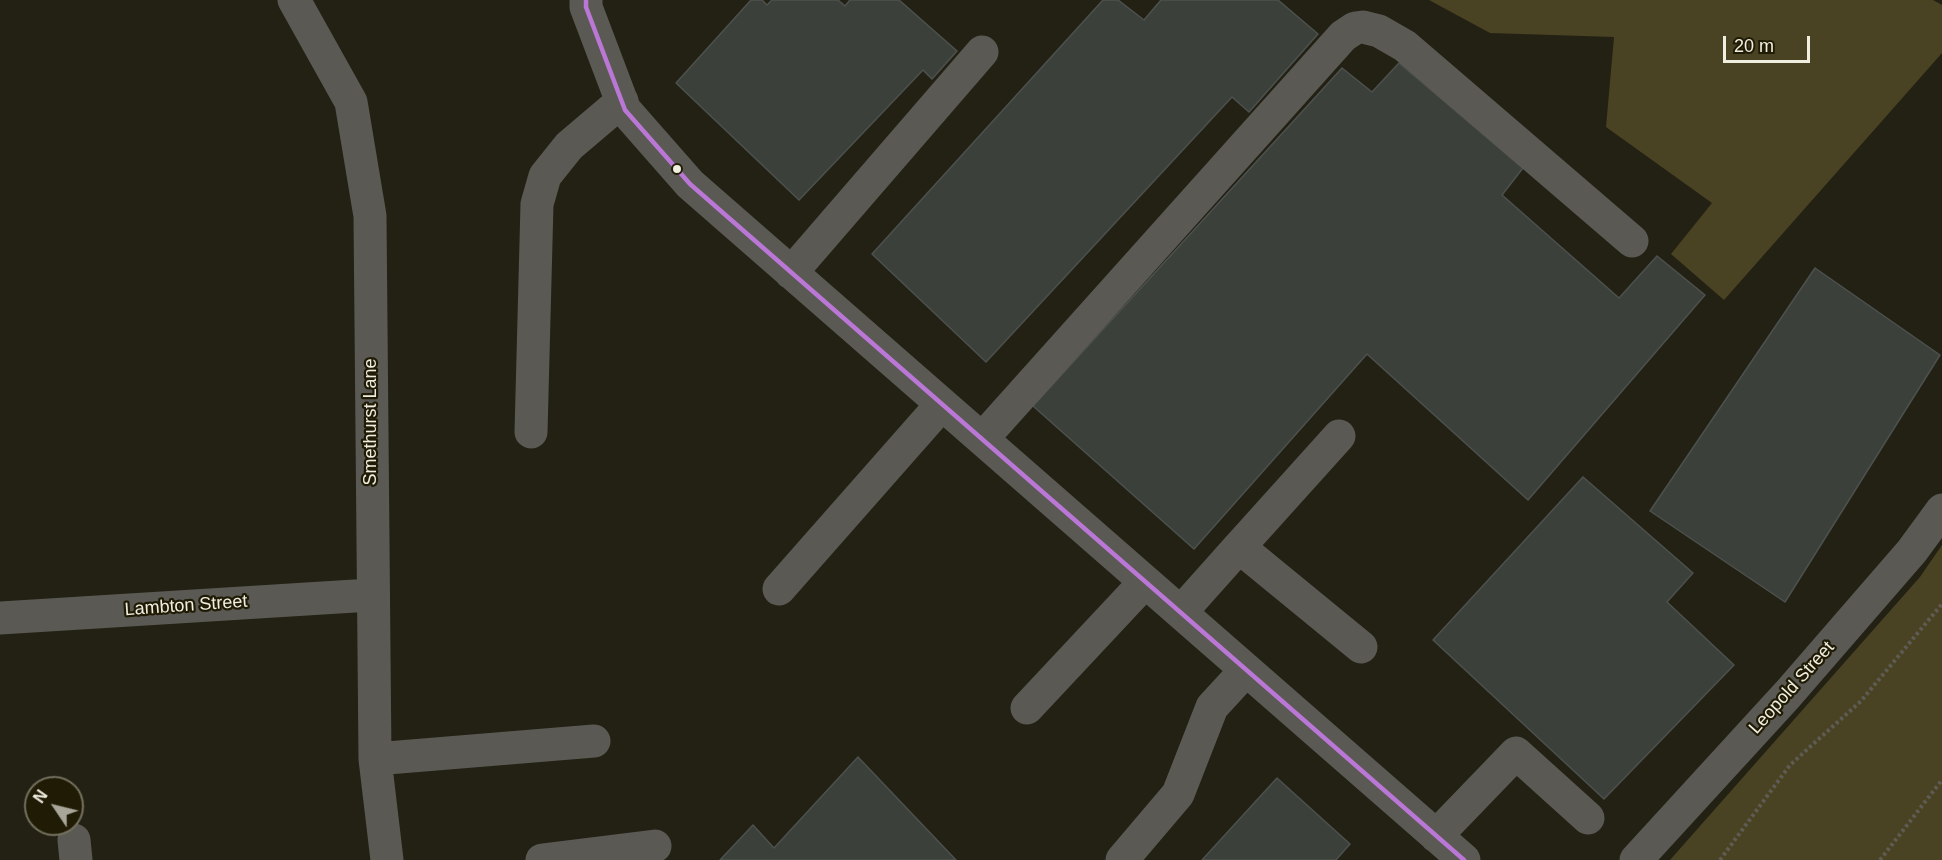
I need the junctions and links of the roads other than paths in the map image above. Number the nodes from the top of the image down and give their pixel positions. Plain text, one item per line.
1 (294, 0) edge
2 (586, 0) edge
3 (982, 52) dead end
4 (622, 101) junction
5 (1632, 241) dead end
6 (791, 273) junction
7 (942, 404) junction
8 (531, 432) dead end
9 (1339, 436) dead end
10 (982, 439) junction
11 (1942, 510) edge
12 (1239, 547) junction
13 (1145, 582) junction
14 (779, 589) dead end
15 (371, 595) junction
16 (1180, 612) junction
17 (0, 618) edge
18 (1360, 647) dead end
19 (1246, 670) junction
20 (1027, 708) dead end
21 (594, 741) dead end
22 (375, 759) junction
23 (1588, 818) dead end
24 (1436, 836) junction
25 (655, 846) dead end
26 (387, 860) edge
27 (542, 860) edge
28 (1122, 860) edge
29 (1464, 860) edge
30 (1636, 860) edge

1 - 15 street, Smethurst Lane
2 - 4 street
3 - 6 street
4 - 6 street
4 - 8 street
5 - 10 street
6 - 7 street
7 - 10 street
7 - 14 street
9 - 12 street
10 - 13 street
11 - 30 street, Leopold Street
12 - 16 street
12 - 18 street
13 - 16 street
13 - 20 street
15 - 17 street, Lambton Street
15 - 22 street, Smethurst Lane
16 - 19 street
19 - 24 street
19 - 28 street
21 - 22 street
22 - 26 street, Smethurst Lane
23 - 24 street
24 - 29 street
25 - 27 street

